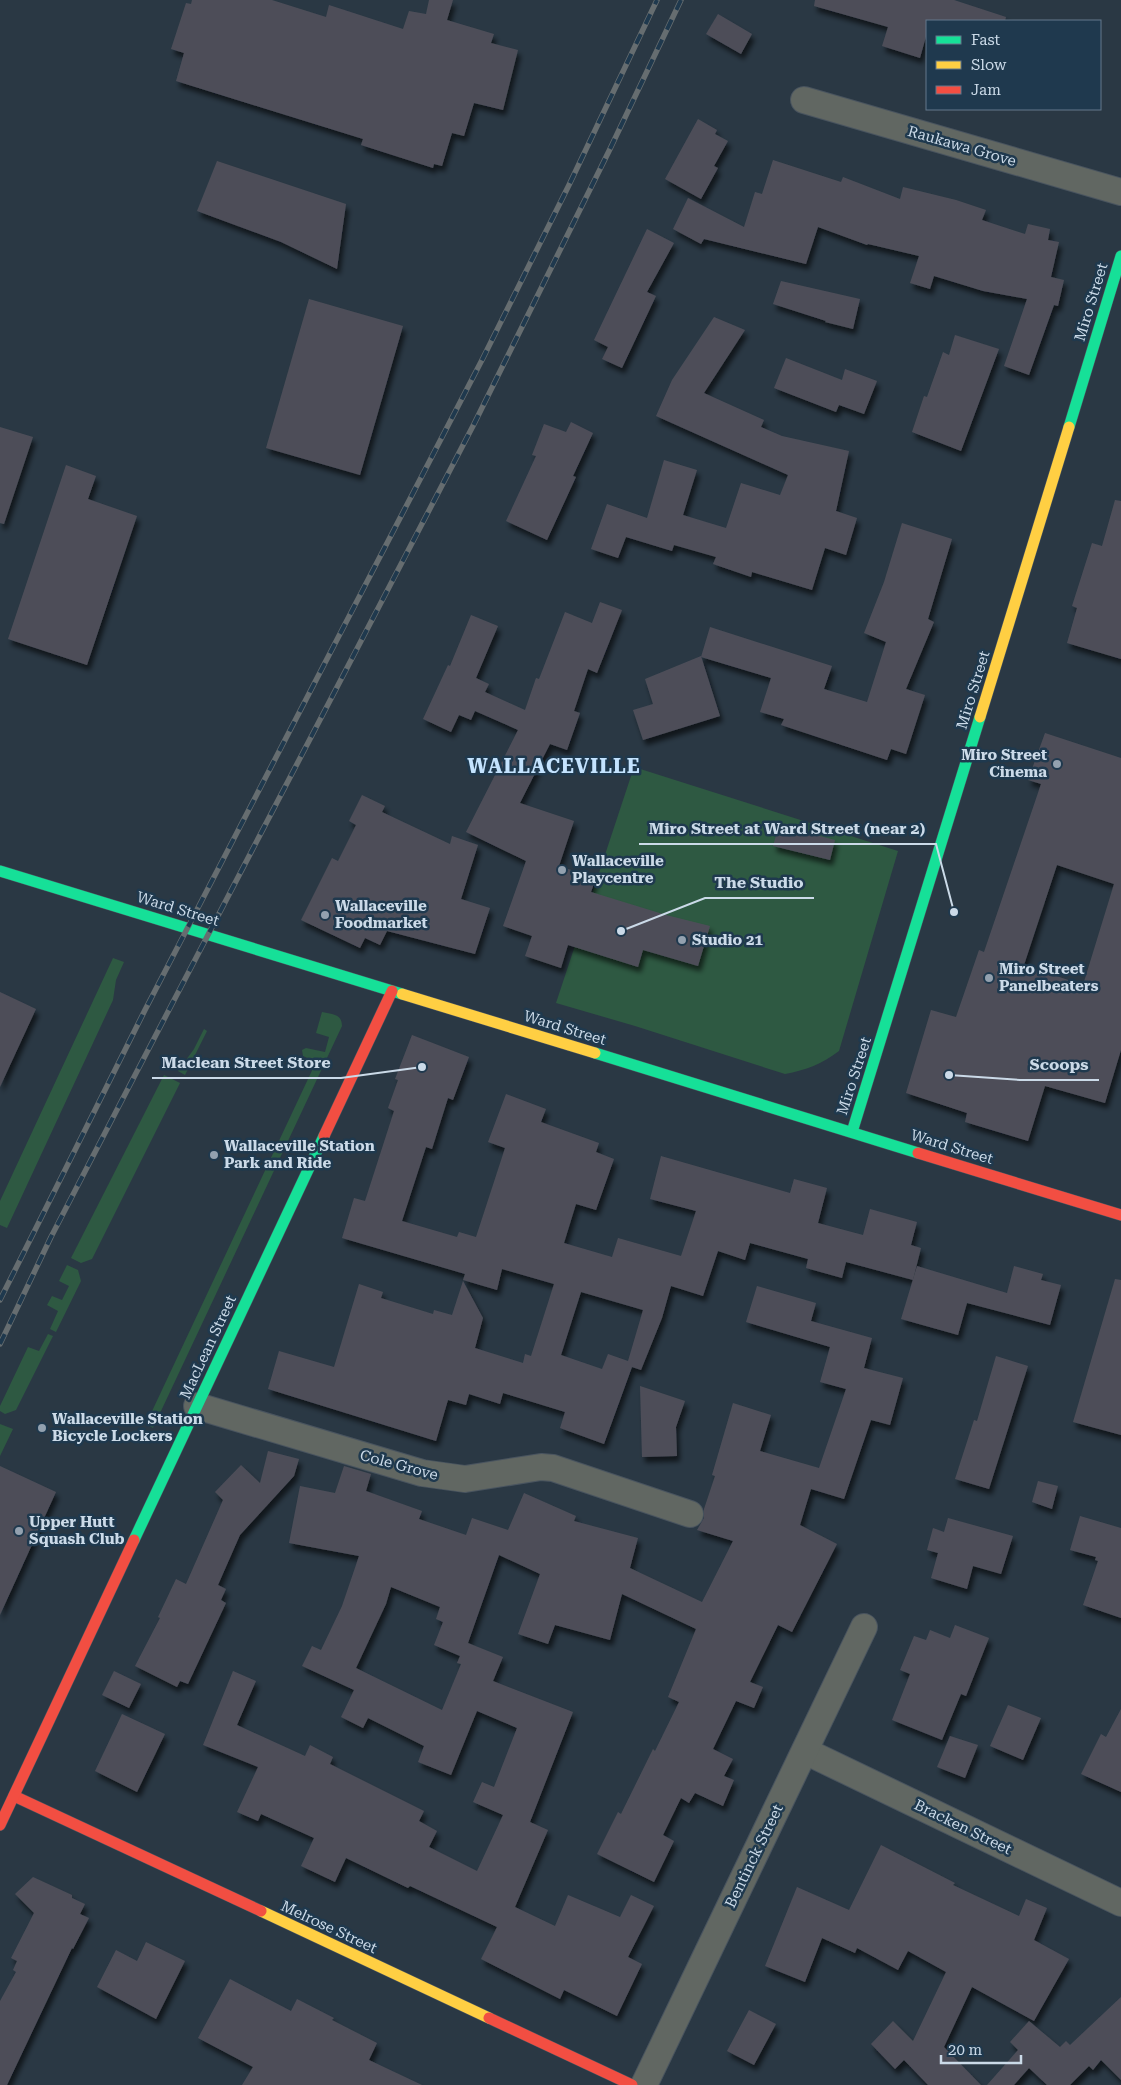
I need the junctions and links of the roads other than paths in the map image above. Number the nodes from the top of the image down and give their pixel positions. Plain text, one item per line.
1 (804, 100) dead end
2 (1121, 192) edge
3 (1121, 256) edge
4 (0, 870) edge
5 (392, 991) junction
6 (852, 1132) junction
7 (1121, 1215) edge
8 (197, 1406) junction
9 (690, 1514) dead end
10 (864, 1627) dead end
11 (805, 1750) junction
12 (14, 1796) junction
13 (0, 1824) edge
14 (1121, 1903) edge
15 (632, 2085) edge
16 (644, 2085) edge

1 - 2 street, Raukawa Grove
3 - 6 street, Miro Street
4 - 5 street, Ward Street
5 - 6 street, Ward Street
5 - 8 street, MacLean Street
6 - 7 street, Ward Street
8 - 9 street, Cole Grove
8 - 12 street, MacLean Street
10 - 11 street, Bentinck Street
11 - 14 street, Bracken Street
11 - 16 street, Bentinck Street
12 - 13 street, MacLean Street
12 - 15 street, Melrose Street

